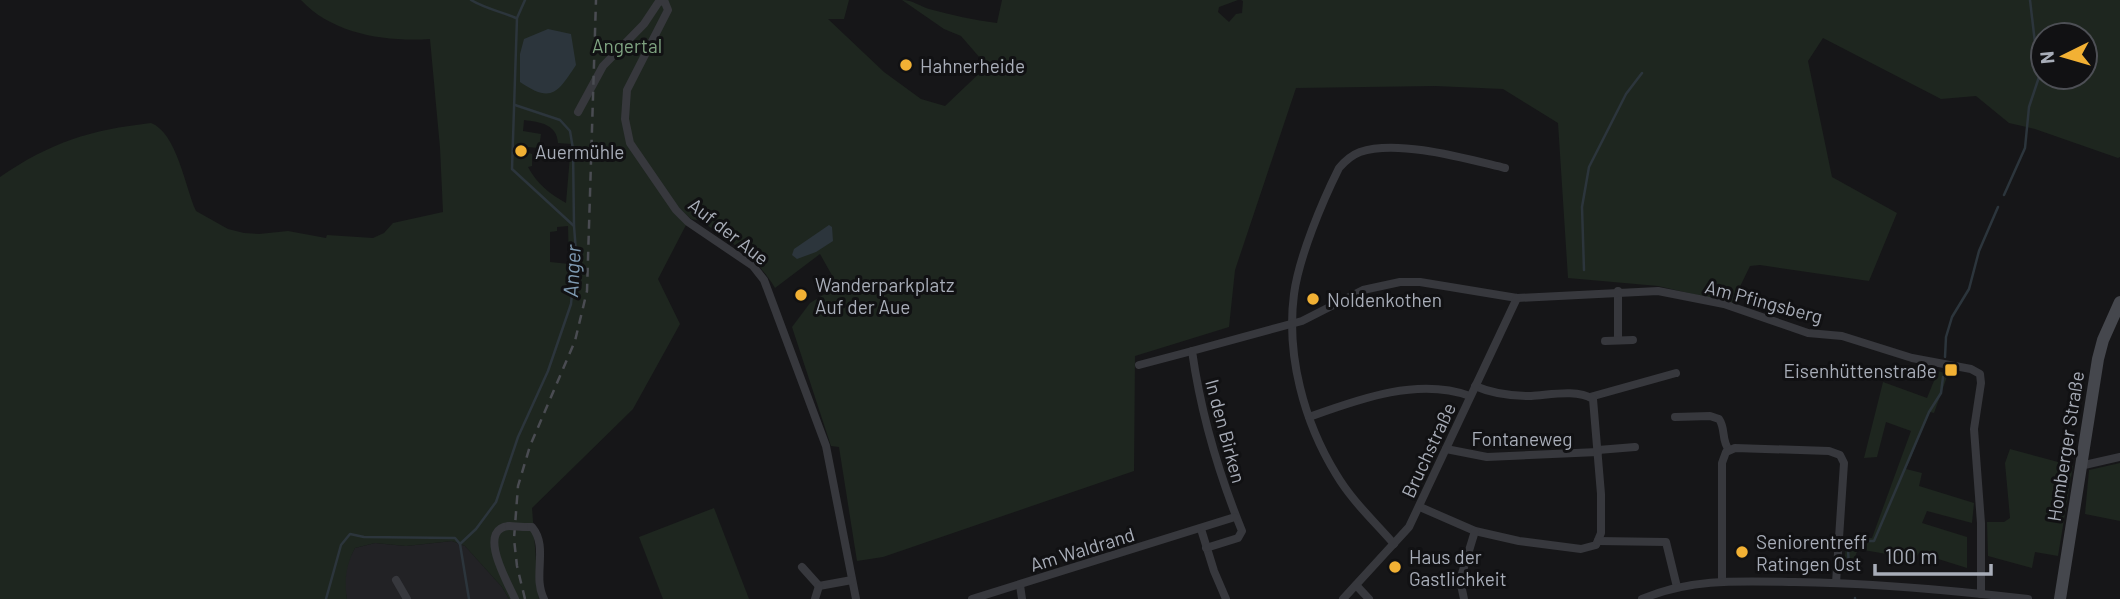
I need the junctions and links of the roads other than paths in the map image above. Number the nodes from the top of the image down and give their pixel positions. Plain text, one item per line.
1 (578, 112) dead end
2 (1505, 167) dead end
3 (1618, 291) junction
4 (1517, 298) junction
5 (2120, 302) edge
6 (1293, 323) junction
7 (1618, 340) junction
8 (1633, 340) dead end
9 (1605, 341) dead end
10 (1192, 351) junction
11 (1139, 365) dead end
12 (1676, 373) dead end
13 (1475, 386) junction
14 (1470, 396) junction
15 (1590, 397) junction
16 (1309, 417) junction
17 (1675, 417) dead end
18 (1635, 447) dead end
19 (1446, 449) junction
20 (1728, 450) junction
21 (1598, 451) junction
22 (2120, 457) edge
23 (2080, 466) junction
24 (1420, 507) junction
25 (1235, 517) junction
26 (1201, 528) junction
27 (1475, 531) junction
28 (1598, 541) junction
29 (1394, 544) junction
30 (1206, 548) junction
31 (802, 567) dead end
32 (396, 580) dead end
33 (852, 580) junction
34 (1722, 581) junction
35 (1836, 583) junction
36 (1020, 585) junction
37 (1356, 585) junction
38 (819, 586) junction
39 (1677, 587) junction
40 (1978, 595) edge
41 (407, 599) edge
42 (515, 599) edge
43 (544, 599) edge
44 (815, 599) edge
45 (856, 599) edge
46 (972, 599) edge
47 (1022, 599) edge
48 (1226, 599) edge
49 (1343, 599) edge
50 (1369, 599) edge
51 (1464, 599) edge
52 (1642, 599) edge
53 (2028, 599) edge
54 (2060, 599) edge

1 - 33 street, Auf der Aue
2 - 6 street
3 - 4 street, Am Pfingsberg
3 - 7 street
3 - 40 street, Am Pfingsberg
4 - 6 street, Am Pfingsberg
4 - 13 street, Bruchstraße
5 - 23 main road, Homberger Straße
6 - 10 street
6 - 16 street
7 - 8 street
7 - 9 street
10 - 11 street
10 - 25 street, In den Birken
12 - 15 street
13 - 14 street, Bruchstraße
13 - 15 street
14 - 16 street
14 - 19 street, Bruchstraße
15 - 21 street
16 - 29 street
17 - 20 street
18 - 21 street, Fontaneweg
19 - 21 street, Fontaneweg
19 - 24 street, Bruchstraße
20 - 34 street
20 - 35 street
21 - 28 street
22 - 23 street
23 - 54 main road, Homberger Straße
24 - 27 street
24 - 29 street, Bruchstraße
25 - 26 street
25 - 30 street
26 - 30 street
26 - 36 street, Am Waldrand
27 - 28 street
27 - 51 street
28 - 39 street
29 - 37 street, Bruchstraße
30 - 48 street
31 - 38 street
32 - 41 street
33 - 38 street
33 - 45 street, Auf der Aue
34 - 35 street
34 - 39 street
35 - 40 street
36 - 46 street, Am Waldrand
36 - 47 street
37 - 49 street, Bruchstraße
37 - 50 street
38 - 44 street
39 - 52 street
40 - 53 street
42 - 43 street, bridge

